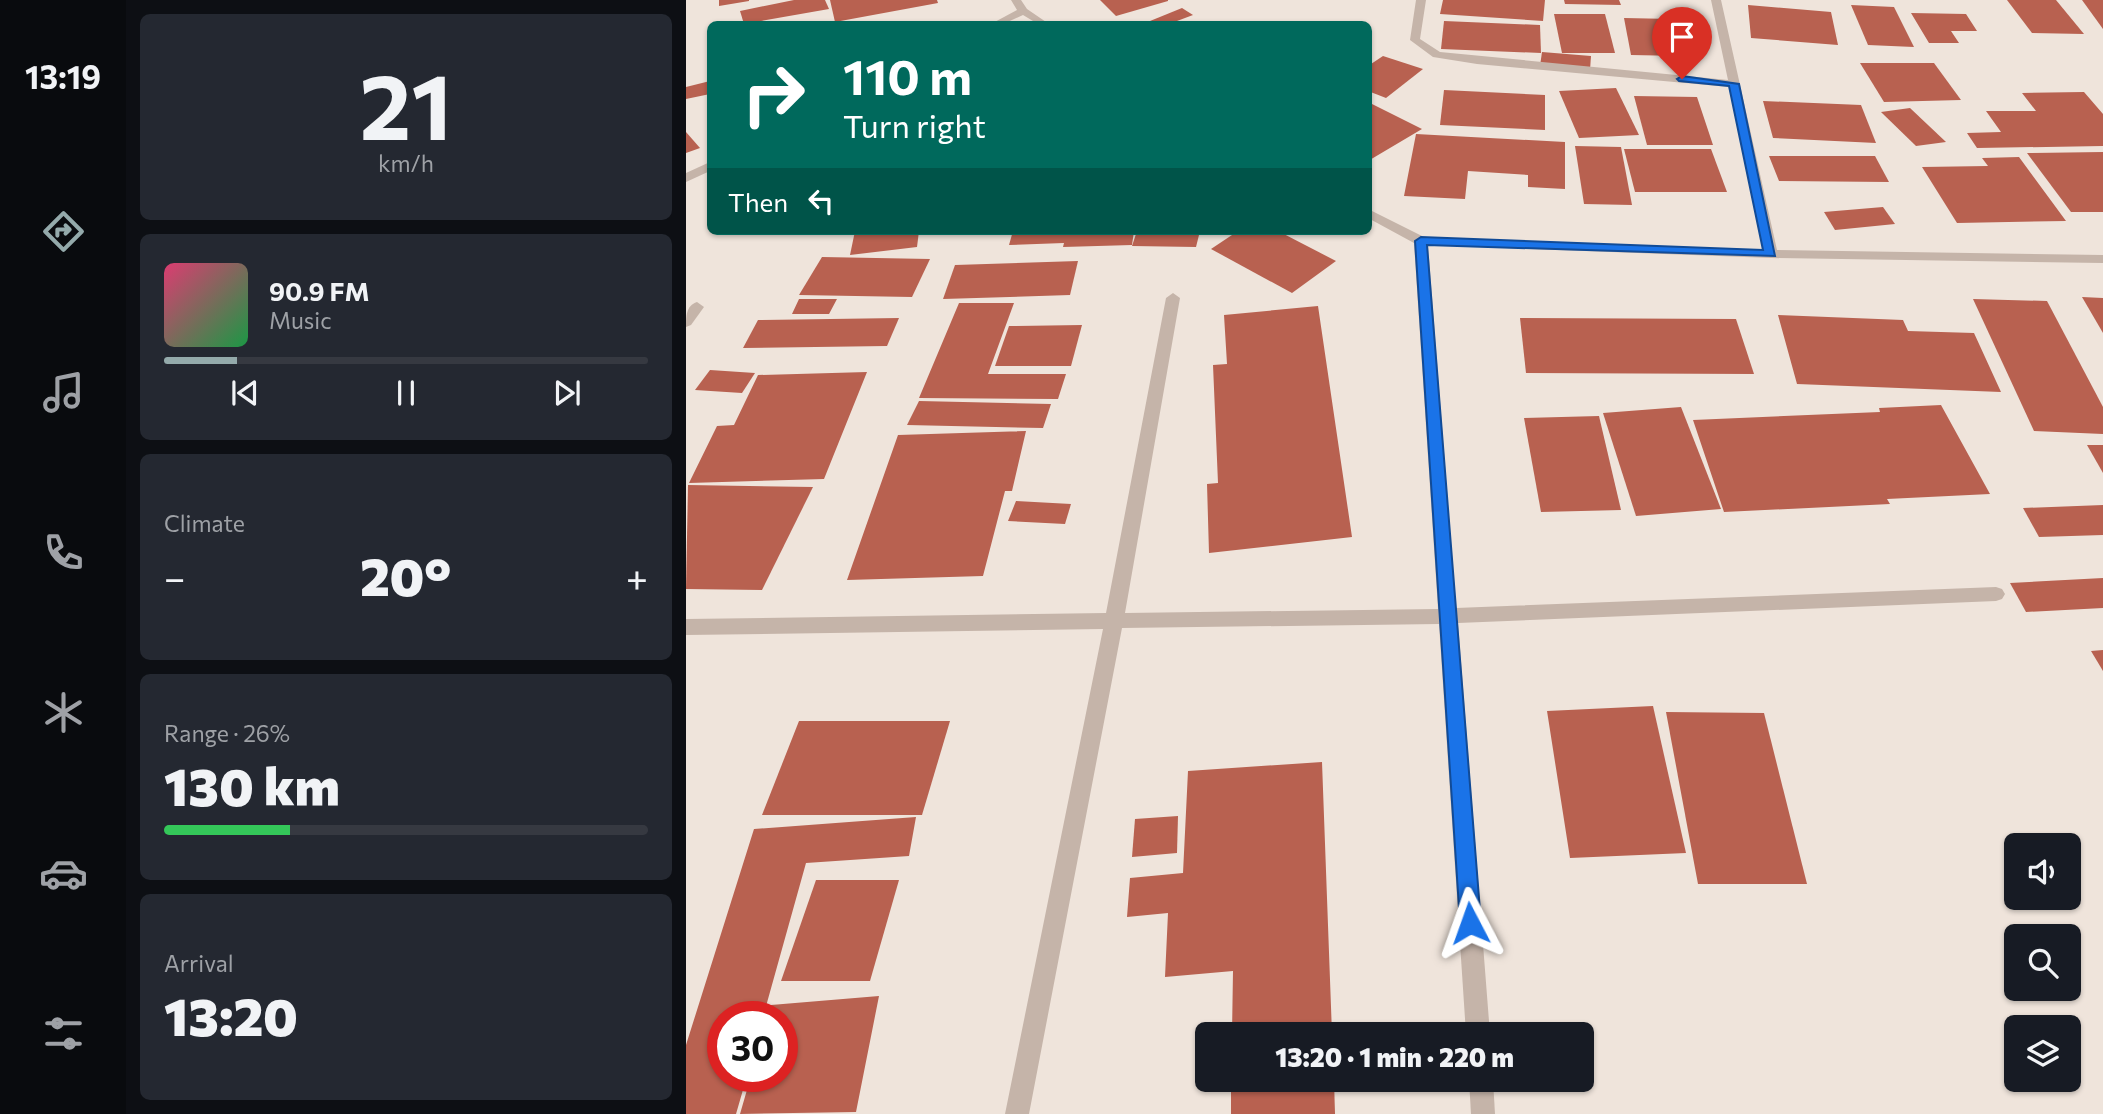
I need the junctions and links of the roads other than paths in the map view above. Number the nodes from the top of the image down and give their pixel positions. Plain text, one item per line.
1 (1016, 0) edge
2 (1421, 0) edge
3 (1716, 0) edge
4 (1023, 11) junction
5 (1002, 21) edge
6 (1039, 21) edge
7 (1734, 84) junction
8 (707, 168) edge
9 (686, 178) edge
10 (1372, 215) edge
11 (1421, 241) junction
12 (1770, 254) junction
13 (2103, 259) edge
14 (1173, 298) dead end
15 (697, 307) dead end
16 (686, 322) edge
17 (1996, 594) dead end
18 (1450, 616) junction
19 (1114, 621) junction
20 (686, 627) edge
21 (1477, 1022) edge
22 (1482, 1092) edge
23 (1017, 1114) edge
24 (1483, 1114) edge

1 - 4 street
2 - 7 street
3 - 7 street
4 - 5 street
4 - 6 street
7 - 12 street
8 - 9 street
10 - 11 street
11 - 12 street
11 - 18 street
12 - 13 street
14 - 19 street
15 - 16 street
17 - 18 street
18 - 19 street
18 - 21 street
19 - 20 street
19 - 23 street
22 - 24 street

